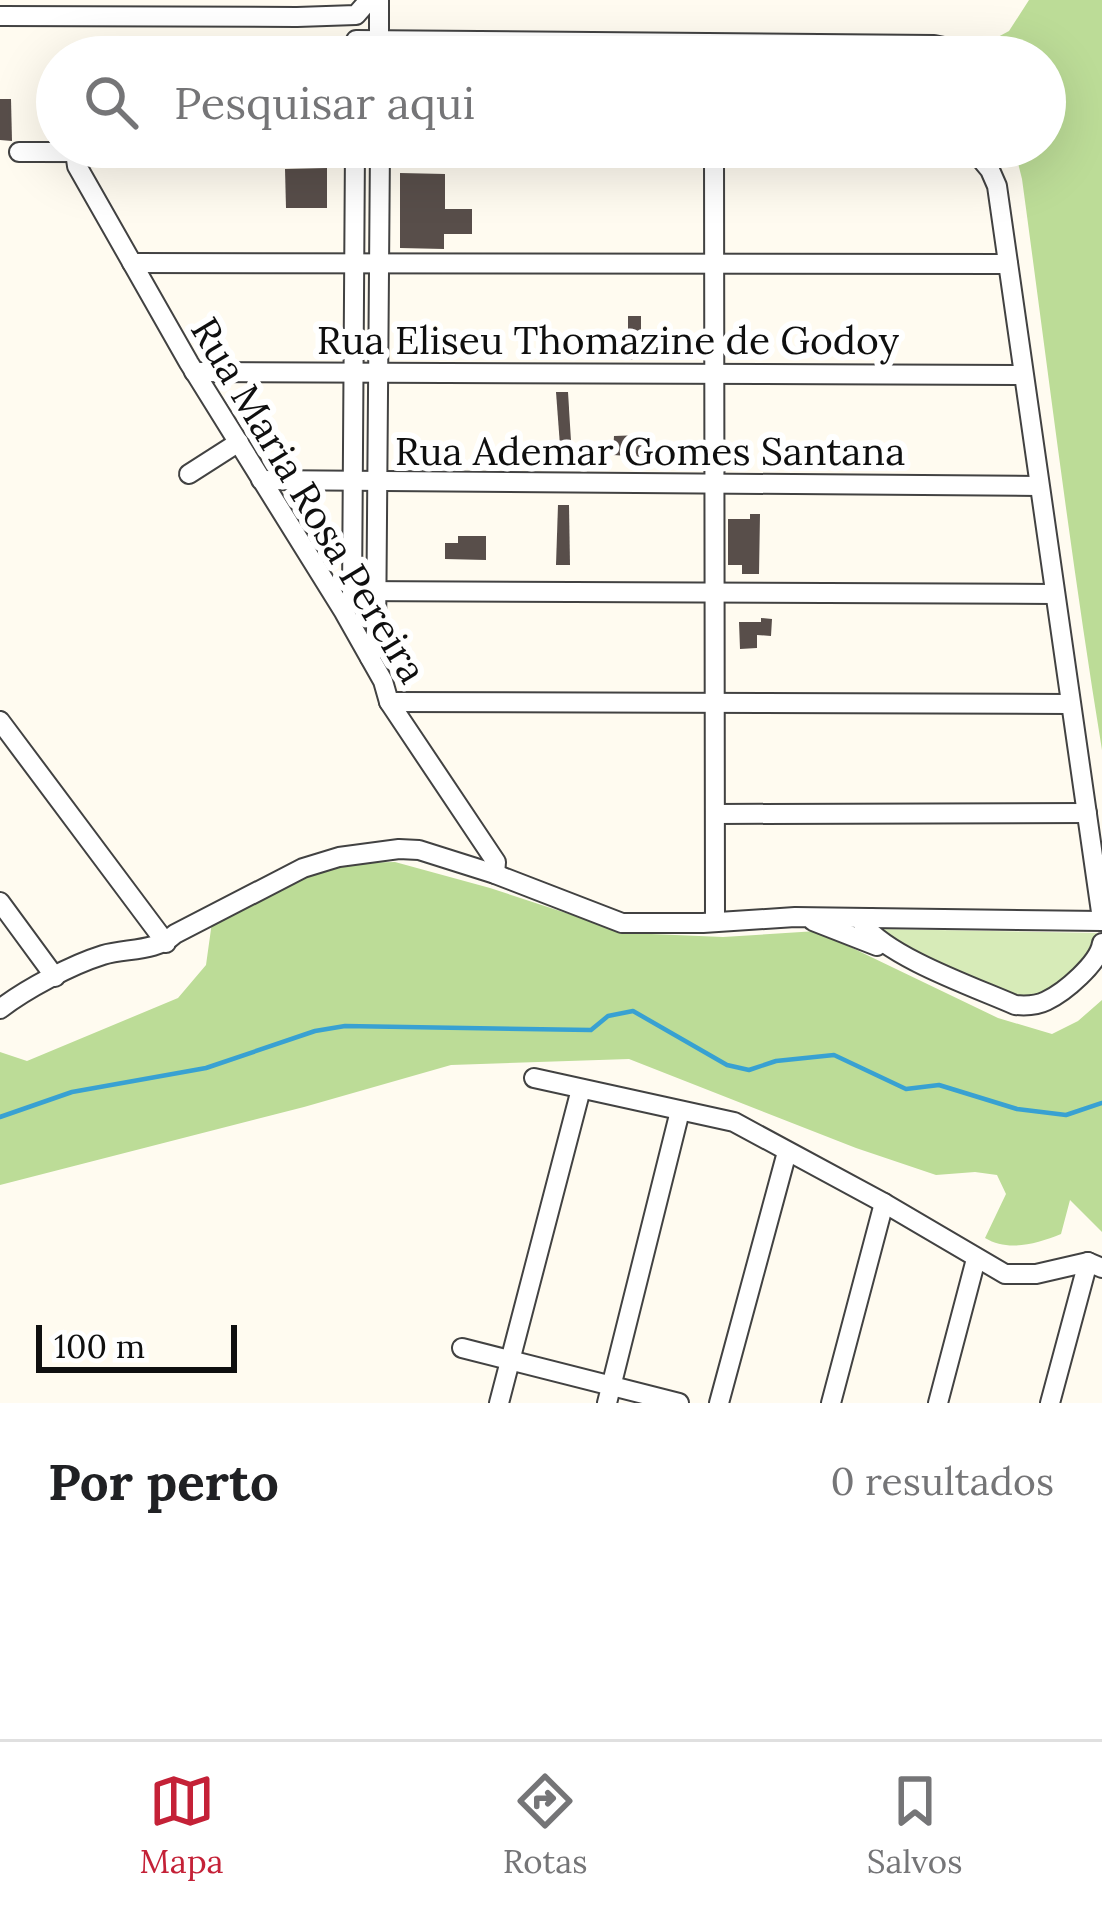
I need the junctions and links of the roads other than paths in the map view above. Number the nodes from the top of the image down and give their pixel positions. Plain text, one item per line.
1 (379, 0) edge
2 (363, 7) edge
3 (298, 9) edge
4 (0, 16) edge
5 (379, 36) edge
6 (19, 152) dead end
7 (36, 152) edge
8 (78, 168) edge
9 (355, 168) edge
10 (381, 168) edge
11 (714, 168) edge
12 (988, 168) edge
13 (378, 262) junction
14 (132, 263) junction
15 (354, 263) junction
16 (714, 263) junction
17 (1008, 264) junction
18 (194, 372) junction
19 (353, 373) junction
20 (377, 373) junction
21 (714, 374) junction
22 (1022, 375) junction
23 (239, 442) junction
24 (189, 474) dead end
25 (261, 480) junction
26 (353, 480) junction
27 (376, 483) junction
28 (715, 484) junction
29 (1039, 486) junction
30 (353, 591) junction
31 (376, 591) junction
32 (716, 592) junction
33 (1054, 594) junction
34 (344, 612) junction
35 (370, 658) junction
36 (389, 702) junction
37 (716, 702) junction
38 (1070, 704) junction
39 (0, 721) edge
40 (1087, 813) junction
41 (716, 814) junction
42 (495, 874) junction
43 (0, 902) edge
44 (806, 917) junction
45 (871, 918) junction
46 (1102, 920) edge
47 (715, 922) junction
48 (166, 943) junction
49 (1102, 943) edge
50 (898, 952) junction
51 (56, 976) junction
52 (0, 1009) edge
53 (534, 1078) dead end
54 (581, 1089) junction
55 (680, 1111) junction
56 (787, 1151) junction
57 (884, 1203) junction
58 (976, 1259) junction
59 (1095, 1265) edge
60 (462, 1348) dead end
61 (510, 1360) junction
62 (609, 1394) edge
63 (499, 1403) edge
64 (679, 1403) edge
65 (719, 1403) edge
66 (831, 1403) edge
67 (938, 1403) edge
68 (1050, 1403) edge

1 - 5 street
2 - 3 street
3 - 4 street
6 - 7 street
8 - 14 street, Rua Maria Rosa Pereira
9 - 15 street
10 - 13 street
11 - 16 street
12 - 17 street
13 - 15 street
13 - 16 street
13 - 20 street
14 - 15 street
14 - 18 street, Rua Maria Rosa Pereira
15 - 19 street
16 - 17 street
16 - 21 street
17 - 22 street
18 - 19 street, Rua Eliseu Thomazine de Godoy
18 - 23 street, Rua Maria Rosa Pereira
19 - 20 street, Rua Eliseu Thomazine de Godoy
19 - 26 street
20 - 21 street, Rua Eliseu Thomazine de Godoy
20 - 27 street
21 - 22 street, Rua Eliseu Thomazine de Godoy
21 - 28 street
22 - 29 street
23 - 24 street
23 - 25 street, Rua Maria Rosa Pereira
25 - 26 street, Rua Ademar Gomes Santana
25 - 34 street, Rua Maria Rosa Pereira
26 - 27 street, Rua Ademar Gomes Santana
26 - 30 street
27 - 28 street, Rua Ademar Gomes Santana
27 - 31 street
28 - 29 street, Rua Ademar Gomes Santana
28 - 32 street
29 - 33 street
30 - 31 street
30 - 34 street
31 - 32 street
31 - 35 street
32 - 33 street
32 - 37 street
33 - 38 street
34 - 35 street, Rua Maria Rosa Pereira
35 - 36 street, Rua Maria Rosa Pereira
36 - 37 street
36 - 42 street, Rua Maria Rosa Pereira
37 - 38 street
37 - 41 street
38 - 40 street
39 - 48 street
40 - 41 street
40 - 46 street
41 - 47 street
42 - 47 street
42 - 48 street
43 - 51 street
44 - 45 street
44 - 47 street
44 - 50 street
45 - 46 street
45 - 50 street
48 - 51 street
49 - 50 street
51 - 52 street
53 - 54 street
54 - 55 street
54 - 61 street
55 - 56 street
55 - 62 street
56 - 57 street
56 - 65 street
57 - 58 street
57 - 66 street
58 - 59 street
58 - 67 street
59 - 68 street
60 - 61 street
61 - 62 street
61 - 63 street
62 - 64 street

